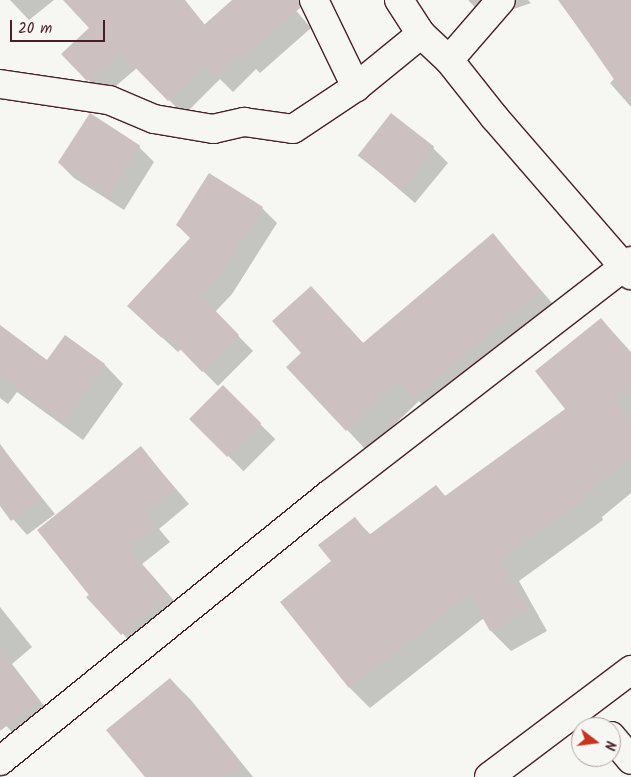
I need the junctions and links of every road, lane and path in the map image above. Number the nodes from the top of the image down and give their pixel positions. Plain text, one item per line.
1 (314, 0) edge
2 (399, 0) edge
3 (501, 0) edge
4 (421, 34) junction
5 (449, 60) junction
6 (0, 84) edge
7 (356, 87) junction
8 (629, 268) edge
9 (631, 670) edge
10 (584, 704) junction
11 (595, 717) edge
12 (621, 748) edge
13 (631, 760) edge
14 (0, 761) edge
15 (489, 777) edge

1 - 7 street
2 - 4 street
3 - 5 street
4 - 5 street
4 - 7 street
5 - 8 street
6 - 7 street
8 - 14 street
9 - 10 street
10 - 11 street
10 - 15 street
12 - 13 street

